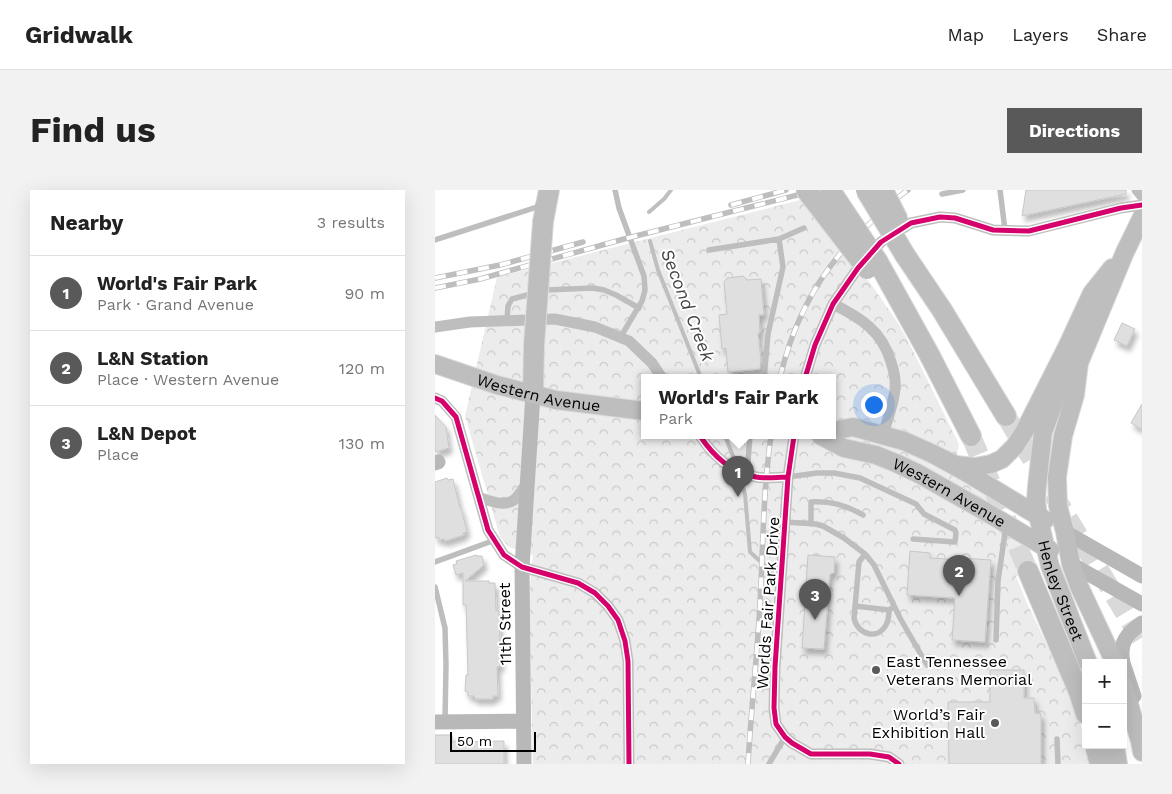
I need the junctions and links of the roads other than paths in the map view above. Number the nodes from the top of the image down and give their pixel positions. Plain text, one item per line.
1 (615, 190) edge
2 (806, 190) edge
3 (830, 190) edge
4 (866, 190) edge
5 (883, 190) edge
6 (963, 190) edge
7 (1000, 190) edge
8 (1137, 190) edge
9 (545, 192) edge
10 (942, 194) dead end
11 (1142, 196) edge
12 (1142, 205) edge
13 (1142, 217) edge
14 (804, 228) dead end
15 (1005, 230) junction
16 (1138, 236) edge
17 (779, 239) junction
18 (435, 240) edge
19 (709, 250) dead end
20 (1125, 252) junction
21 (909, 253) junction
22 (873, 265) junction
23 (833, 304) junction
24 (639, 308) junction
25 (507, 320) junction
26 (435, 327) edge
27 (620, 338) junction
28 (1079, 363) junction
29 (436, 365) edge
30 (659, 374) edge
31 (764, 374) edge
32 (806, 374) edge
33 (533, 394) junction
34 (435, 398) edge
35 (641, 411) edge
36 (1006, 416) tunnel mouth
37 (836, 430) edge
38 (883, 435) junction
39 (971, 436) tunnel mouth
40 (702, 439) edge
41 (751, 439) edge
42 (794, 439) edge
43 (827, 439) edge
44 (933, 454) junction
45 (876, 456) junction
46 (745, 473) junction
47 (788, 476) junction
48 (528, 482) junction
49 (479, 497) junction
50 (863, 515) dead end
51 (1038, 516) junction
52 (785, 522) junction
53 (811, 524) junction
54 (1006, 524) junction
55 (1065, 532) junction
56 (913, 539) dead end
57 (495, 540) junction
58 (1045, 548) junction
59 (865, 554) junction
60 (435, 562) edge
61 (1071, 564) junction
62 (522, 567) junction
63 (1029, 571) tunnel mouth
64 (1142, 576) edge
65 (435, 587) edge
66 (1142, 604) edge
67 (855, 606) junction
68 (891, 608) junction
69 (1142, 623) edge
70 (995, 640) dead end
71 (1086, 659) edge
72 (1113, 659) edge
73 (1122, 659) edge
74 (927, 664) dead end
75 (1127, 675) edge
76 (1127, 698) edge
77 (1083, 704) edge
78 (523, 721) junction
79 (1142, 721) edge
80 (440, 722) edge
81 (785, 737) junction
82 (1057, 739) dead end
83 (1096, 749) edge
84 (1116, 749) edge
85 (1142, 752) edge
86 (524, 764) edge
87 (629, 764) edge
88 (769, 764) edge
89 (899, 764) edge
90 (1057, 764) edge
91 (1100, 764) edge
92 (1118, 764) edge

1 - 24 lane
2 - 22 highway, bridge
3 - 22 highway, bridge
4 - 21 highway, bridge
5 - 21 highway, bridge
6 - 10 lane
7 - 15 lane
8 - 11 street
9 - 18 lane
9 - 33 highway, bridge
12 - 15 street
13 - 16 main road
14 - 17 lane
15 - 23 street
16 - 20 main road
17 - 19 lane
17 - 31 lane
20 - 28 main road
20 - 44 main road
21 - 36 highway
22 - 39 highway
23 - 32 street
23 - 38 street
24 - 25 lane
24 - 27 lane
25 - 26 street
25 - 27 street
27 - 30 street
28 - 51 main road, Henley Street
28 - 55 main road, Henley Street
29 - 33 main road, Western Avenue
33 - 35 main road, Western Avenue
33 - 48 street, 11th Street
34 - 49 street
37 - 38 main road, Western Avenue
38 - 44 main road, Western Avenue
38 - 45 main road
40 - 46 street
41 - 46 lane
42 - 47 street, Worlds Fair Park Drive
43 - 45 main road, Western Avenue
44 - 51 main road, Western Avenue
45 - 54 main road, Western Avenue
46 - 47 street
47 - 52 street, Worlds Fair Park Drive
47 - 56 lane
48 - 49 street
48 - 62 street, 11th Street
49 - 57 street
50 - 53 lane
51 - 55 main road, Western Avenue
51 - 58 main road, Henley Street
52 - 53 lane
52 - 81 street, Worlds Fair Park Drive
53 - 59 lane
54 - 58 main road, Western Avenue
54 - 70 lane
55 - 61 main road, Henley Street
55 - 64 street
57 - 60 lane
57 - 62 street
58 - 61 main road, Western Avenue
58 - 71 main road, Henley Street
59 - 67 lane
59 - 68 lane
61 - 66 street
61 - 72 main road, Henley Street
62 - 78 street, 11th Street
62 - 87 street
63 - 77 highway
65 - 80 lane
67 - 68 lane
67 - 68 lane
68 - 74 lane
69 - 73 street
75 - 79 street
76 - 85 main road
78 - 80 street
78 - 86 street, 11th Street
81 - 88 lane
81 - 89 street
82 - 90 lane
83 - 91 highway
84 - 92 main road

